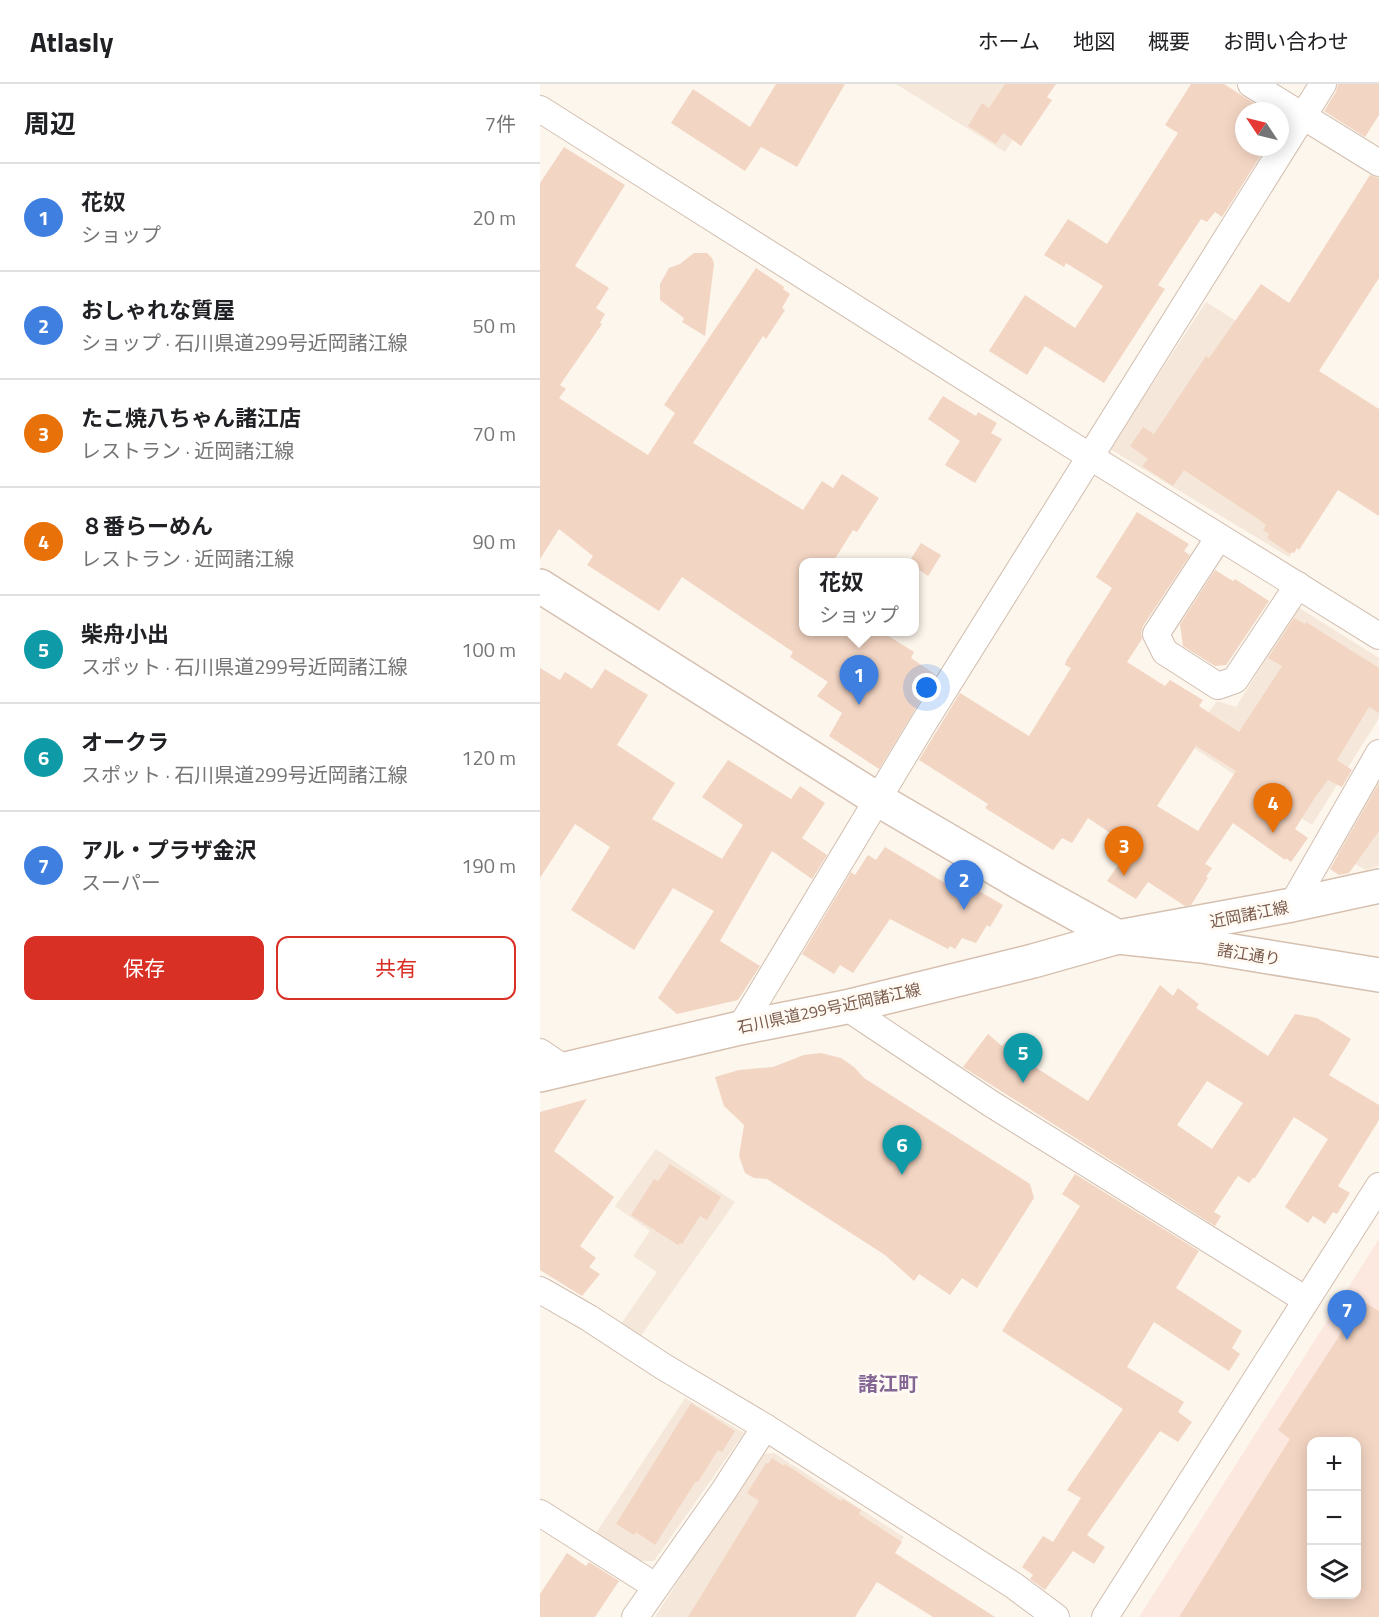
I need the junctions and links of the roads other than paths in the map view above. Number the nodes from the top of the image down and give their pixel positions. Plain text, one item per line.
1 (1251, 84) edge
2 (1323, 84) edge
3 (540, 109) edge
4 (1302, 117) junction
5 (1379, 163) edge
6 (1089, 456) junction
7 (1219, 537) junction
8 (1298, 585) junction
9 (540, 586) edge
10 (1379, 636) edge
11 (1379, 753) edge
12 (877, 799) junction
13 (1379, 886) edge
14 (1292, 905) junction
15 (1118, 937) junction
16 (1379, 975) edge
17 (846, 1007) junction
18 (740, 1028) junction
19 (548, 1065) edge
20 (1379, 1186) edge
21 (540, 1290) edge
22 (1306, 1300) junction
23 (765, 1427) junction
24 (540, 1513) edge
25 (655, 1586) junction
26 (635, 1617) edge
27 (1056, 1617) edge
28 (1105, 1617) edge

1 - 4 street
2 - 4 street
3 - 6 street
4 - 5 street
4 - 6 street
6 - 7 street
6 - 12 street
7 - 8 street
7 - 8 street
8 - 10 street
9 - 12 street
11 - 14 street
12 - 15 street
12 - 18 street
13 - 14 street, 近岡諸江線
14 - 15 street, 近岡諸江線
15 - 16 street, 諸江通り
15 - 17 street, 石川県道299号近岡諸江線
17 - 18 street, 石川県道299号近岡諸江線
17 - 22 street
18 - 19 street, 石川県道299号近岡諸江線
20 - 22 street
21 - 23 street
22 - 28 street
23 - 25 street
23 - 27 street
24 - 25 street
25 - 26 street

